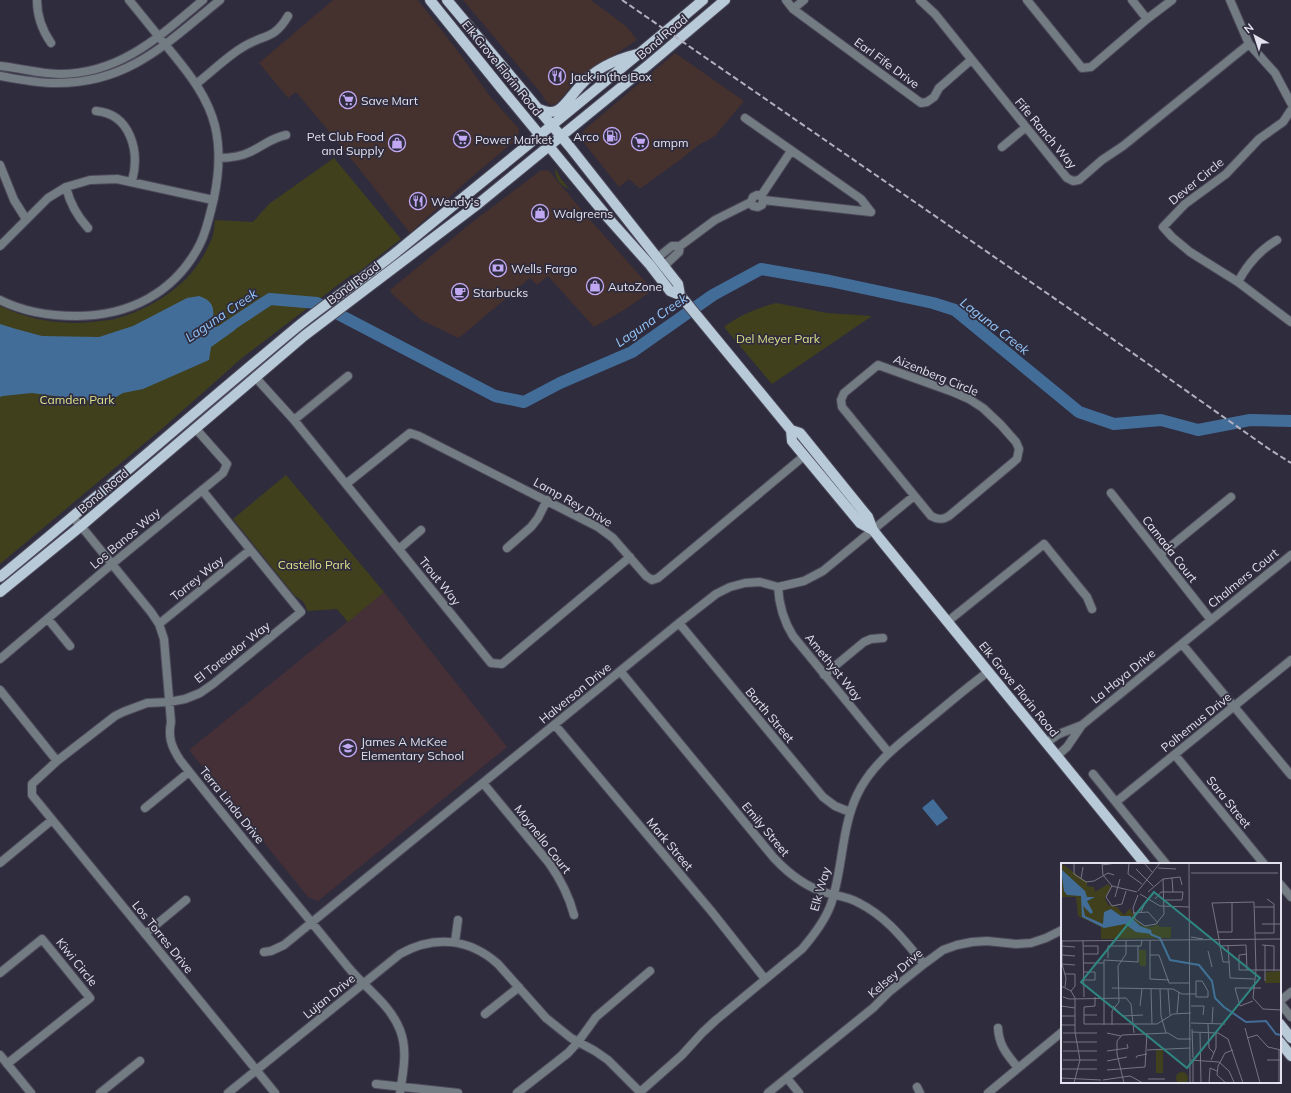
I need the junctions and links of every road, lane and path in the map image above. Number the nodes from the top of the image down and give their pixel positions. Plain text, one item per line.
1 (37, 0) edge
2 (129, 0) edge
3 (203, 0) edge
4 (220, 0) edge
5 (430, 0) edge
6 (439, 0) edge
7 (447, 0) edge
8 (703, 0) edge
9 (716, 0) edge
10 (725, 0) edge
11 (786, 0) edge
12 (804, 0) edge
13 (920, 0) edge
14 (1027, 0) edge
15 (1132, 0) edge
16 (1172, 0) edge
17 (1230, 0) edge
18 (453, 8) junction
19 (793, 9) junction
20 (288, 16) dead end
21 (703, 19) junction
22 (1147, 19) junction
23 (159, 36) junction
24 (51, 43) dead end
25 (165, 44) junction
26 (1249, 44) junction
27 (641, 52) junction
28 (971, 60) junction
29 (0, 66) edge
30 (0, 76) edge
31 (196, 84) junction
32 (1291, 103) edge
33 (537, 108) junction
34 (1291, 110) edge
35 (96, 111) dead end
36 (745, 118) dead end
37 (551, 126) junction
38 (1026, 127) junction
39 (286, 135) dead end
40 (540, 136) junction
41 (560, 137) junction
42 (549, 146) junction
43 (1002, 146) dead end
44 (792, 151) junction
45 (219, 158) junction
46 (0, 165) edge
47 (132, 181) junction
48 (66, 187) junction
49 (762, 198) junction
50 (213, 200) junction
51 (26, 219) junction
52 (88, 228) dead end
53 (1277, 240) dead end
54 (409, 241) junction
55 (0, 246) edge
56 (633, 247) junction
57 (660, 262) junction
58 (1238, 282) junction
59 (359, 295) junction
60 (680, 295) junction
61 (0, 300) edge
62 (1291, 322) edge
63 (348, 376) dead end
64 (256, 378) junction
65 (294, 420) junction
66 (196, 429) junction
67 (791, 430) junction
68 (804, 456) junction
69 (346, 484) junction
70 (202, 490) junction
71 (1111, 493) dead end
72 (914, 496) junction
73 (1231, 497) dead end
74 (547, 500) junction
75 (73, 518) junction
76 (81, 526) junction
77 (422, 530) dead end
78 (873, 530) junction
79 (507, 548) dead end
80 (398, 549) junction
81 (250, 550) junction
82 (1291, 554) edge
83 (1160, 555) junction
84 (630, 558) junction
85 (112, 564) junction
86 (0, 577) edge
87 (778, 587) junction
88 (0, 592) edge
89 (1092, 609) dead end
90 (48, 619) junction
91 (1211, 620) junction
92 (947, 622) junction
93 (679, 623) junction
94 (159, 624) junction
95 (883, 638) dead end
96 (1182, 644) junction
97 (70, 646) dead end
98 (0, 659) edge
99 (1291, 660) edge
100 (621, 672) junction
101 (988, 672) junction
102 (824, 675) junction
103 (0, 690) edge
104 (169, 702) junction
105 (1234, 707) junction
106 (555, 725) junction
107 (1082, 725) junction
108 (1046, 744) junction
109 (889, 753) junction
110 (1175, 755) junction
111 (1057, 756) junction
112 (57, 761) junction
113 (189, 772) junction
114 (1093, 774) dead end
115 (1291, 775) edge
116 (483, 784) junction
117 (32, 795) joint
118 (1116, 802) junction
119 (145, 808) dead end
120 (850, 812) junction
121 (52, 820) junction
122 (0, 863) edge
123 (1143, 863) edge
124 (1165, 863) edge
125 (1263, 863) edge
126 (1281, 885) edge
127 (834, 894) junction
128 (1291, 897) edge
129 (186, 900) dead end
130 (574, 915) dead end
131 (458, 920) dead end
132 (312, 923) junction
133 (1061, 930) edge
134 (145, 934) junction
135 (455, 942) junction
136 (264, 952) dead end
137 (924, 964) junction
138 (650, 971) dead end
139 (0, 973) edge
140 (765, 979) junction
141 (363, 984) junction
142 (519, 987) junction
143 (1291, 992) edge
144 (1281, 1001) edge
145 (1281, 1003) edge
146 (485, 1014) dead end
147 (1291, 1017) edge
148 (1281, 1025) edge
149 (998, 1028) dead end
150 (1061, 1033) edge
151 (1291, 1038) edge
152 (578, 1042) junction
153 (1281, 1043) edge
154 (0, 1055) edge
155 (1291, 1056) edge
156 (140, 1061) dead end
157 (7, 1064) junction
158 (1018, 1068) junction
159 (256, 1070) junction
160 (787, 1078) junction
161 (376, 1084) dead end
162 (401, 1090) edge
163 (31, 1093) edge
164 (100, 1093) edge
165 (228, 1093) edge
166 (275, 1093) edge
167 (458, 1093) edge
168 (517, 1093) edge
169 (640, 1093) edge
170 (768, 1093) edge
171 (799, 1093) edge
172 (988, 1093) edge

1 - 24 street
2 - 23 street
3 - 23 street
4 - 25 street
5 - 40 main road, Elk Grove Florin Road
6 - 18 main road
7 - 18 main road, Elk Grove Florin Road
8 - 27 main road, Bond Road
9 - 21 main road
10 - 21 main road, Bond Road
11 - 19 street, Earl Fife Drive
12 - 19 street
13 - 28 street, Fife Ranch Way
14 - 22 street
15 - 22 street
16 - 22 street
17 - 26 street
18 - 33 main road, Elk Grove Florin Road
19 - 28 street, Earl Fife Drive
20 - 31 street
21 - 41 main road, Bond Road
23 - 25 street
23 - 29 street
25 - 30 street
25 - 31 street
26 - 32 street
26 - 38 street, Fife Ranch Way
27 - 33 main road
27 - 37 main road, Bond Road
28 - 38 street, Fife Ranch Way
31 - 45 street
33 - 37 main road, Elk Grove Florin Road
34 - 58 street, Dever Circle
35 - 47 street
36 - 44 street
37 - 40 main road, Bond Road
37 - 41 main road, Elk Grove Florin Road
38 - 43 street
39 - 45 street
40 - 42 main road, Elk Grove Florin Road
40 - 54 main road, Bond Road
41 - 42 main road, Bond Road
41 - 57 main road, Elk Grove Florin Road
42 - 56 main road, Elk Grove Florin Road
42 - 59 main road, Bond Road
44 - 49 street
44 - 49 street
45 - 50 street
46 - 51 street
47 - 48 street
47 - 50 street
48 - 51 street
48 - 52 street
49 - 57 street
50 - 61 street
51 - 55 street
53 - 58 street
54 - 59 main road
54 - 75 main road, Bond Road
56 - 57 main road
56 - 60 main road, Elk Grove Florin Road
57 - 60 main road, Elk Grove Florin Road
58 - 62 street, Dever Circle
59 - 64 main road, Bond Road
60 - 67 main road, Elk Grove Florin Road
63 - 65 street
64 - 65 street, Trout Way
64 - 66 main road, Bond Road
65 - 69 street, Trout Way
66 - 70 street, Los Banos Way
66 - 76 main road, Bond Road
67 - 68 main road, Elk Grove Florin Road
67 - 78 main road, Elk Grove Florin Road
68 - 78 main road, Elk Grove Florin Road
68 - 84 street, Lamp Rey Drive
69 - 74 street, Lamp Rey Drive
69 - 80 street, Trout Way
70 - 81 street, El Toreador Way
70 - 85 street, Los Banos Way
71 - 83 street, Camada Court
72 - 72 street, Aizenberg Circle
72 - 78 street
73 - 83 street
74 - 79 street
74 - 84 street, Lamp Rey Drive
75 - 76 street, Terra Linda Drive
75 - 86 main road, Bond Road
76 - 85 street, Terra Linda Drive
76 - 88 main road, Bond Road
77 - 80 street
78 - 87 street, Halverson Drive
78 - 92 main road, Elk Grove Florin Road
80 - 84 street, Trout Way
81 - 94 street, Torrey Way
81 - 104 street, El Toreador Way
82 - 91 street, Chalmers Court
83 - 91 street, Camada Court
85 - 90 street, Los Banos Way
85 - 94 street, Terra Linda Drive
87 - 93 street, Halverson Drive
87 - 102 street, Amethyst Way
89 - 92 street
90 - 97 street
90 - 98 street, Los Banos Way
91 - 96 street, La Haya Drive
92 - 101 main road, Elk Grove Florin Road
93 - 100 street, Halverson Drive
93 - 120 street, Barth Street
94 - 104 street, Terra Linda Drive
95 - 102 street
96 - 105 street
96 - 107 street, La Haya Drive
99 - 105 street, Polhemus Drive
100 - 106 street, Halverson Drive
100 - 127 street, Emily Street
101 - 108 main road, Elk Grove Florin Road
101 - 109 street, Elk Way
102 - 109 street, Amethyst Way
103 - 112 street
104 - 112 street, El Toreador Way
104 - 113 street, Terra Linda Drive
105 - 110 street, Polhemus Drive
105 - 115 street
106 - 116 street, Halverson Drive
106 - 140 street, Mark Street
107 - 108 street, La Haya Drive
107 - 111 street
108 - 111 main road, Elk Grove Florin Road
109 - 120 street, Elk Way
110 - 118 street, Polhemus Drive
110 - 125 street, Sara Street
111 - 123 main road, Elk Grove Florin Road
112 - 117 street, El Toreador Way
113 - 119 street
113 - 132 street, Terra Linda Drive
114 - 118 street
116 - 130 street, Moynello Court
116 - 132 street, Halverson Drive
117 - 121 street, Los Torres Drive
118 - 124 street
120 - 127 street, Elk Way
121 - 122 street
121 - 134 street, Los Torres Drive
126 - 128 street
127 - 137 street, Emily Street
127 - 140 street, Elk Way
129 - 134 street
131 - 135 street
132 - 136 street, Halverson Drive
132 - 141 street, Terra Linda Drive
133 - 137 street, Kelsey Drive
134 - 159 street, Los Torres Drive
135 - 141 street, Lujan Drive
135 - 142 street, Lujan Drive
137 - 160 street, Kelsey Drive
138 - 152 street
139 - 157 street, Kiwi Circle
140 - 169 street, Elk Way
141 - 159 street, Lujan Drive
141 - 162 street, Terra Linda Drive
142 - 146 street
142 - 152 street, Lujan Drive
143 - 144 street
145 - 147 street
148 - 151 main road
149 - 158 street
150 - 158 street
152 - 168 street
152 - 169 street, Lujan Drive
153 - 155 main road
154 - 157 street
156 - 164 street
157 - 163 street
158 - 172 street
159 - 165 street, Lujan Drive
159 - 166 street, Los Torres Drive
160 - 170 street, Kelsey Drive
160 - 171 street
161 - 162 street
162 - 167 street

